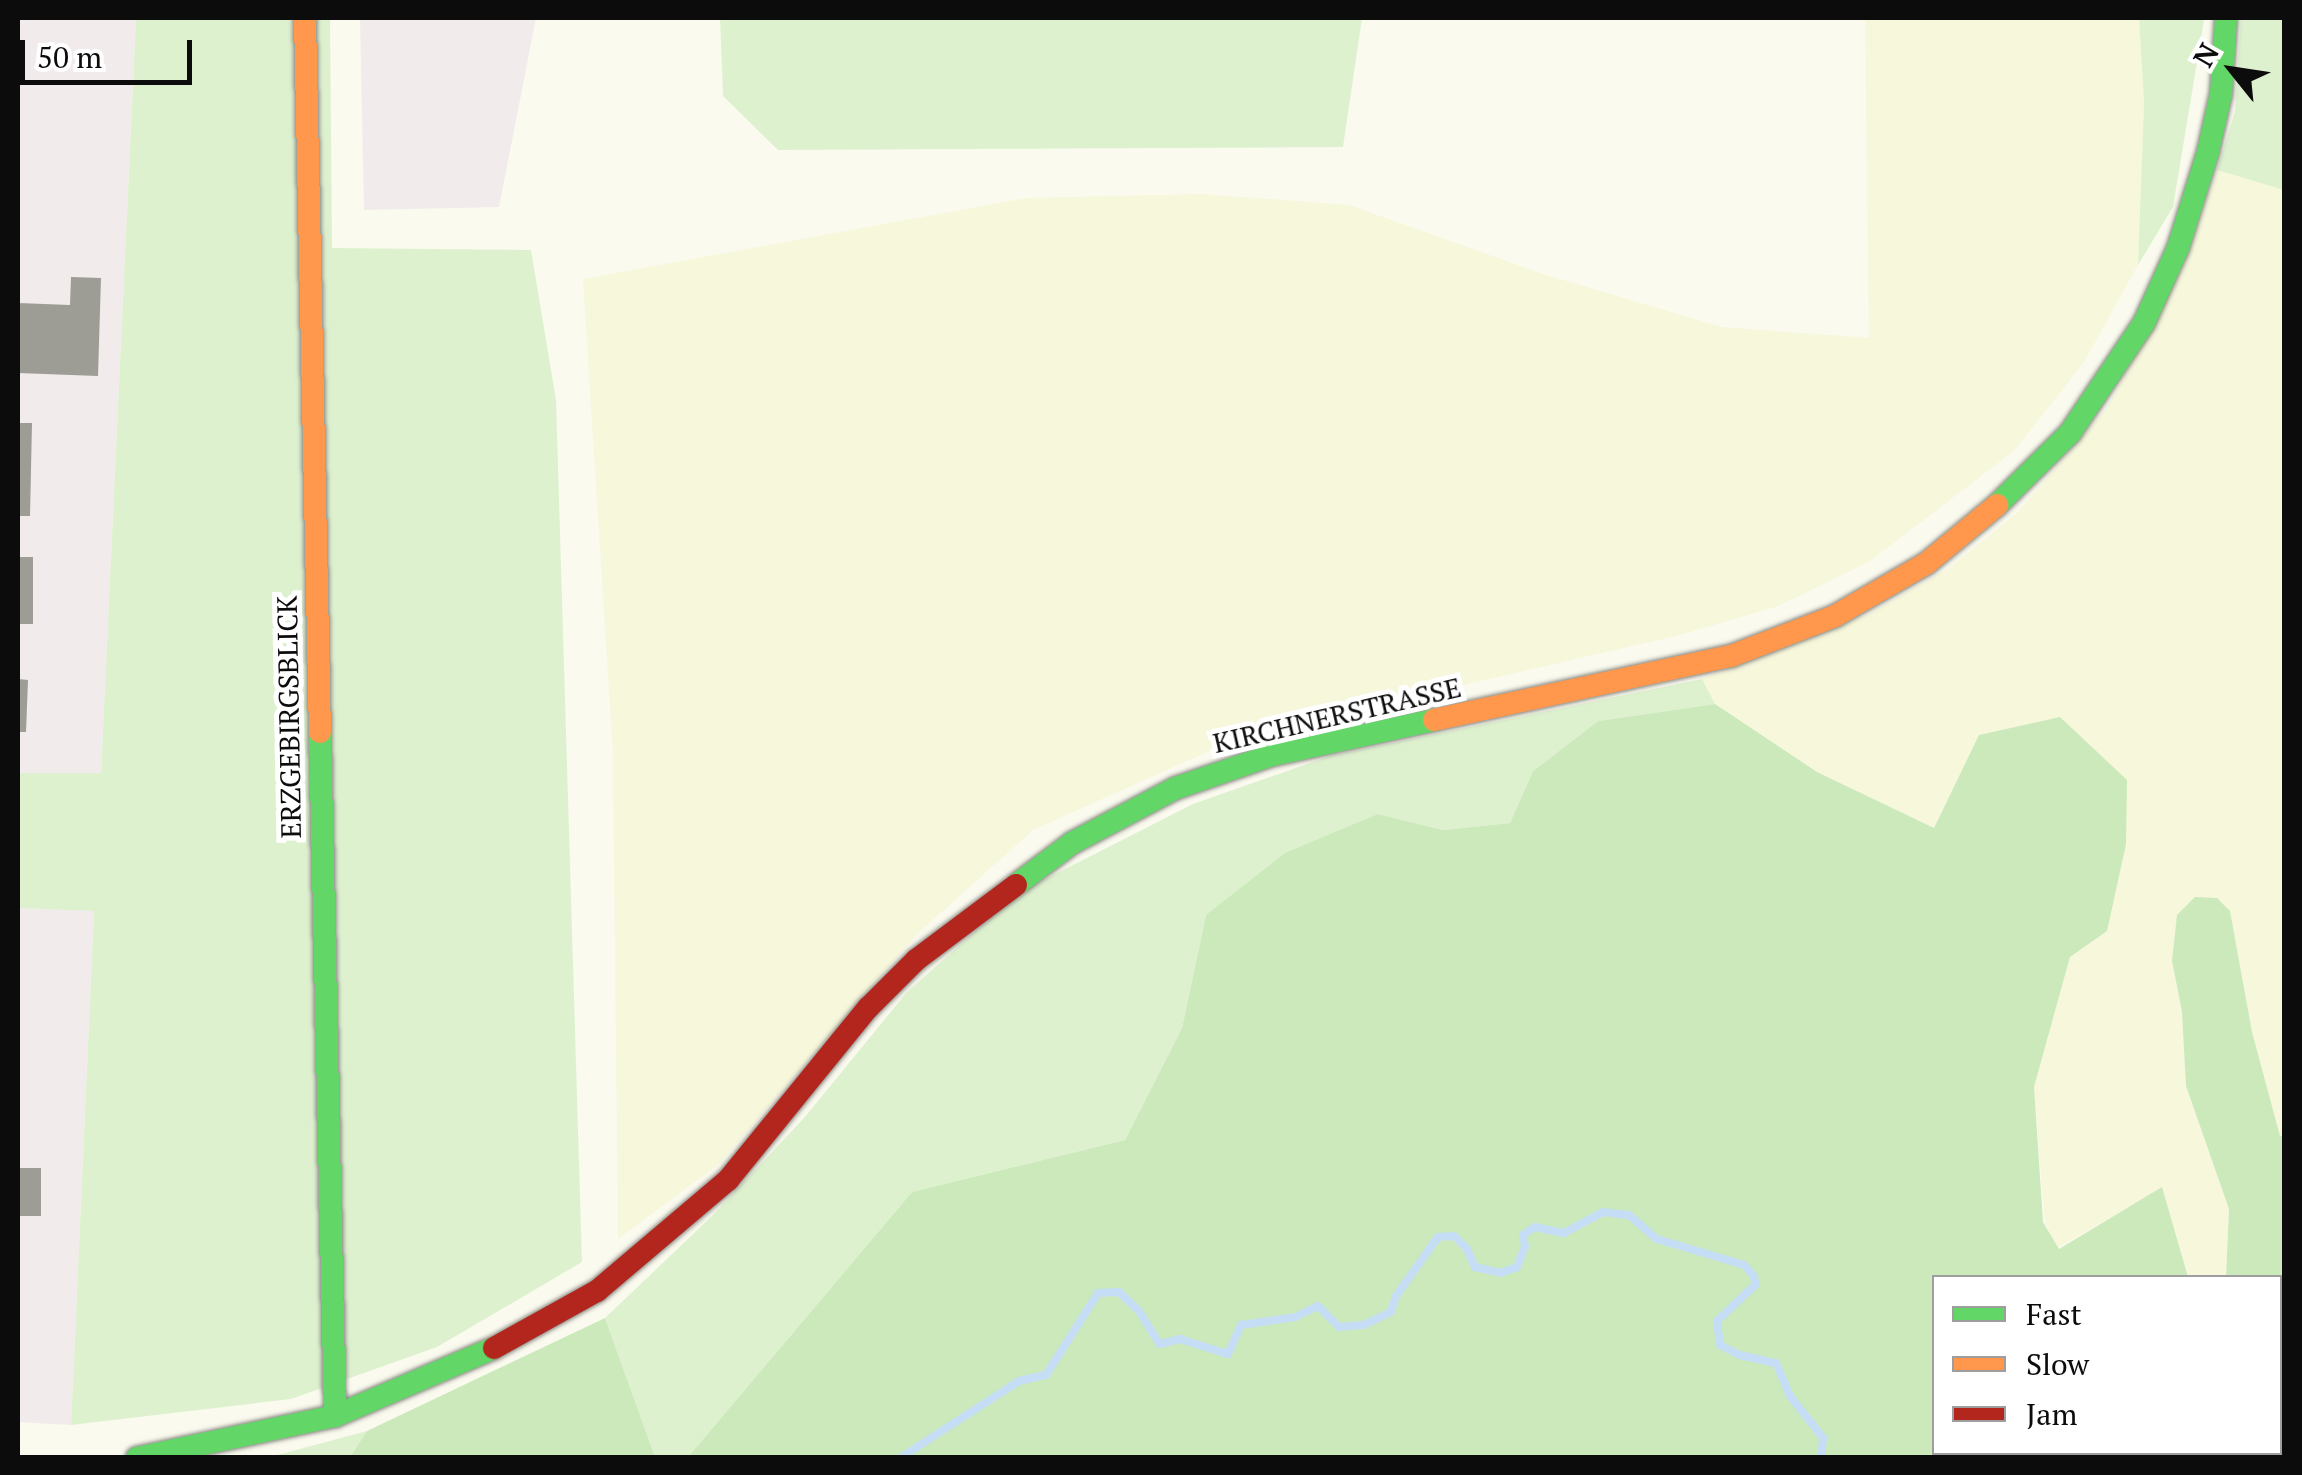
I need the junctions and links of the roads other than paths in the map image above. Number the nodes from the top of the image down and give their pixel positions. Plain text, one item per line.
1 (305, 18) edge
2 (2226, 18) edge
3 (335, 1416) junction
4 (138, 1458) edge

1 - 3 street, ERZGEBIRGSBLICK
2 - 3 street, KIRCHNERSTRASSE
3 - 4 street, KIRCHNERSTRASSE

